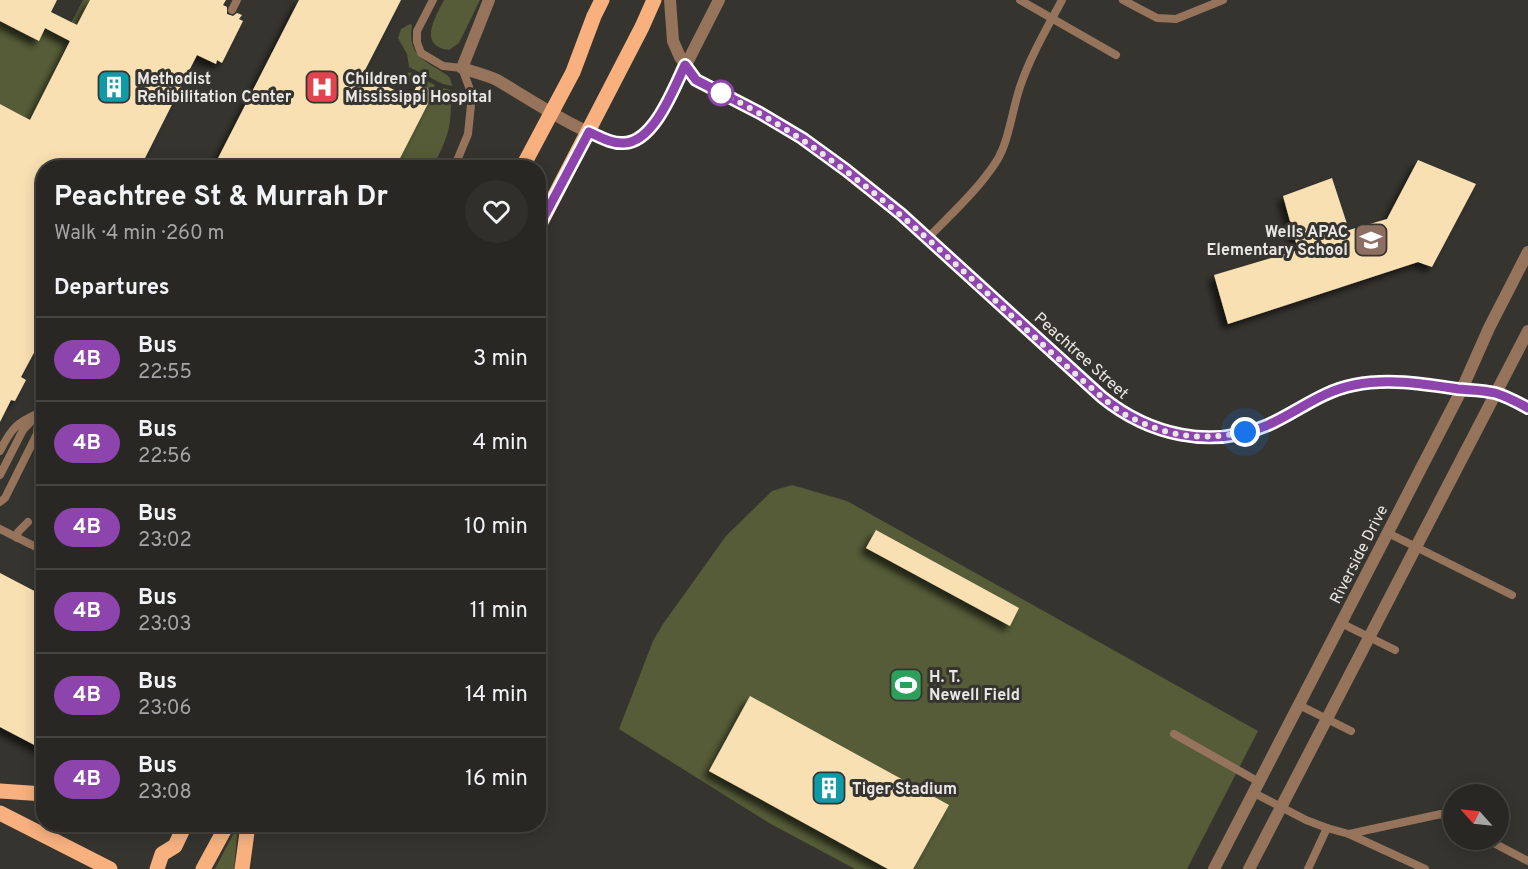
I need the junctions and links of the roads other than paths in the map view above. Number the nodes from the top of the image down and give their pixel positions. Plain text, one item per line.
1 (237, 0) edge
2 (433, 0) edge
3 (489, 0) edge
4 (602, 0) edge
5 (654, 0) edge
6 (669, 0) edge
7 (719, 0) edge
8 (1020, 0) edge
9 (1062, 0) edge
10 (1123, 0) edge
11 (1223, 0) edge
12 (232, 10) dead end
13 (1052, 18) junction
14 (1116, 55) dead end
15 (685, 65) junction
16 (462, 68) junction
17 (552, 112) junction
18 (589, 132) junction
19 (457, 160) edge
20 (526, 160) edge
21 (546, 213) edge
22 (928, 238) junction
23 (1528, 252) edge
24 (1528, 331) edge
25 (1462, 389) junction
26 (1494, 393) junction
27 (1528, 408) edge
28 (36, 414) edge
29 (36, 416) edge
30 (36, 436) edge
31 (0, 451) edge
32 (0, 475) edge
33 (0, 501) edge
34 (28, 522) dead end
35 (0, 529) edge
36 (1388, 533) junction
37 (17, 538) junction
38 (36, 547) edge
39 (1415, 547) junction
40 (1512, 595) dead end
41 (1341, 623) junction
42 (1369, 637) junction
43 (1395, 650) dead end
44 (1299, 705) junction
45 (1327, 719) junction
46 (1352, 731) dead end
47 (1174, 734) dead end
48 (1257, 787) junction
49 (0, 791) edge
50 (36, 793) edge
51 (1281, 807) junction
52 (0, 813) edge
53 (1443, 815) edge
54 (1327, 828) junction
55 (36, 831) edge
56 (37, 832) edge
57 (182, 832) edge
58 (223, 832) edge
59 (247, 832) edge
60 (1349, 834) junction
61 (1507, 850) edge
62 (1528, 861) edge
63 (110, 869) edge
64 (157, 869) edge
65 (203, 869) edge
66 (242, 869) edge
67 (1214, 869) edge
68 (1249, 869) edge
69 (1308, 869) edge
70 (1425, 869) edge

1 - 12 lane
2 - 16 lane
3 - 16 street
4 - 17 main road
5 - 18 main road
6 - 15 street, Peachtree Street
7 - 15 street
8 - 13 lane
9 - 13 lane
10 - 11 lane
13 - 14 lane
13 - 22 lane
15 - 18 street
15 - 22 street, Peachtree Street
16 - 17 street
16 - 19 lane
17 - 18 street
17 - 20 main road
18 - 21 main road
22 - 25 street, Peachtree Street
23 - 25 street, Riverside Drive
24 - 26 street
25 - 26 street, Peachtree Street
25 - 36 street, Riverside Drive
26 - 27 street, Peachtree Street
26 - 39 street
28 - 31 lane
29 - 32 lane
30 - 33 lane
34 - 37 lane
35 - 37 lane
36 - 39 lane
36 - 41 street, Riverside Drive
37 - 38 lane
39 - 40 lane
39 - 42 street
41 - 42 lane
41 - 44 street, Riverside Drive
42 - 43 lane
42 - 45 street
44 - 45 lane
44 - 48 street, Riverside Drive
45 - 46 lane
45 - 51 street
47 - 48 lane
48 - 51 lane
48 - 67 street, Riverside Drive
49 - 50 main road
51 - 54 lane
51 - 68 street
52 - 55 main road
53 - 60 lane
54 - 60 lane
54 - 69 lane
56 - 63 main road
57 - 64 main road
58 - 65 main road
59 - 66 main road
60 - 70 lane
61 - 62 lane

